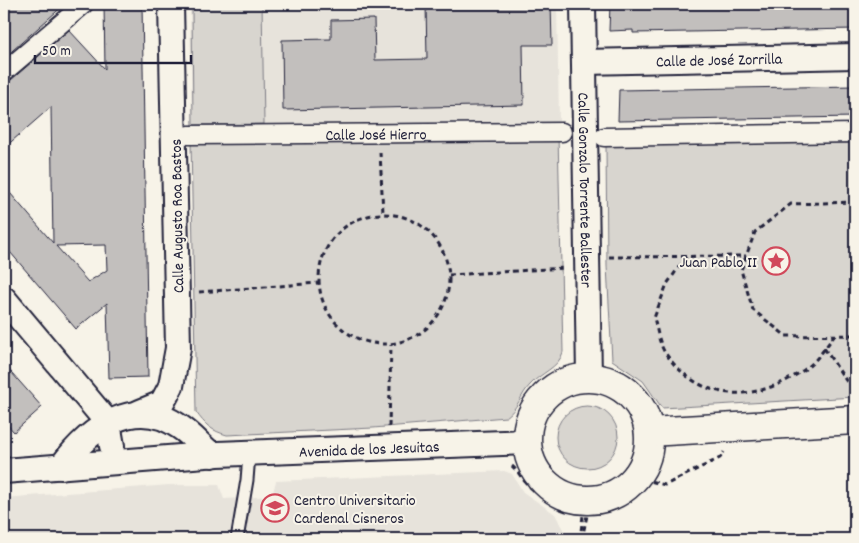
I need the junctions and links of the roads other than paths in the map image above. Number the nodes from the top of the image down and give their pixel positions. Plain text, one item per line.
1 (84, 4) edge
2 (171, 4) edge
3 (583, 4) edge
4 (855, 56) edge
5 (584, 62) junction
6 (4, 72) edge
7 (562, 132) dead end
8 (855, 133) edge
9 (188, 135) dead end
10 (604, 137) dead end
11 (4, 300) edge
12 (589, 377) junction
13 (124, 417) junction
14 (855, 420) edge
15 (649, 432) junction
16 (526, 442) junction
17 (112, 455) junction
18 (212, 455) junction
19 (248, 455) junction
20 (61, 467) junction
21 (4, 471) edge
22 (237, 539) edge

1 - 6 street
2 - 13 street, Calle Augusto Roa Bastos
3 - 5 street, Calle Gonzalo Torrente Ballester
4 - 5 street, Calle de José Zorrilla
5 - 12 street, Calle Gonzalo Torrente Ballester
7 - 9 street, Calle José Hierro
8 - 10 street
11 - 13 street
12 - 15 street
12 - 16 street
13 - 17 street
13 - 18 street
13 - 20 street
14 - 15 street
15 - 16 street
16 - 19 street, Avenida de los Jesuitas
17 - 18 street, Avenida de los Jesuitas
17 - 20 street, Avenida de los Jesuitas
18 - 19 street, Avenida de los Jesuitas
19 - 22 lane
20 - 21 street, Avenida de los Jesuitas

